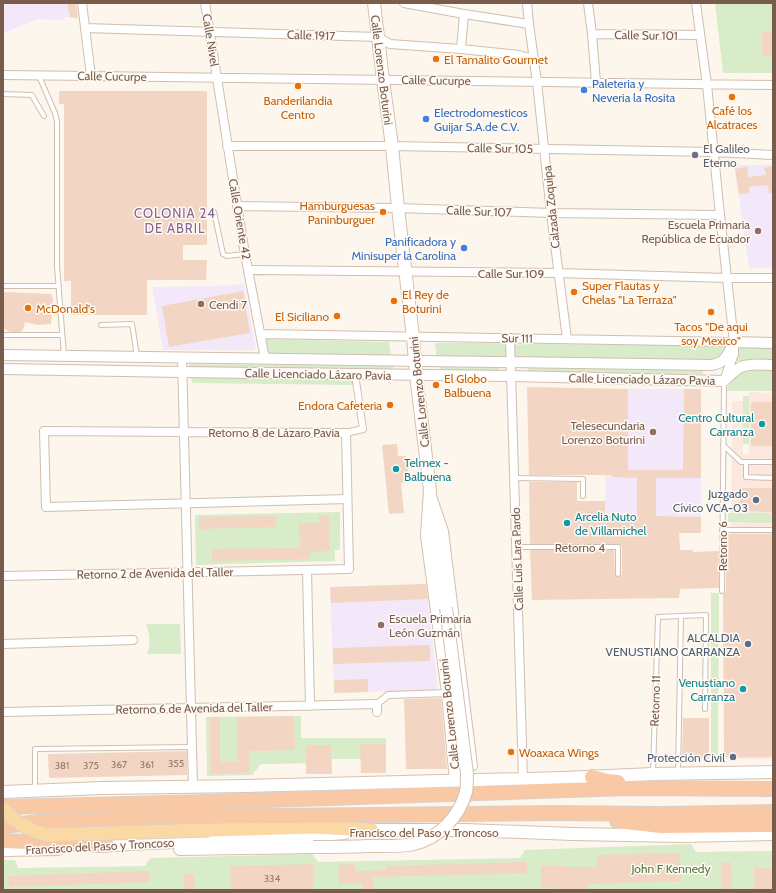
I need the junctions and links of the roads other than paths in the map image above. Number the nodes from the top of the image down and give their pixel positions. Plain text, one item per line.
1 (82, 3) edge
2 (204, 3) edge
3 (374, 3) edge
4 (404, 3) edge
5 (527, 3) edge
6 (588, 3) edge
7 (696, 3) edge
8 (464, 14) junction
9 (529, 24) junction
10 (85, 28) junction
11 (210, 32) junction
12 (592, 34) junction
13 (700, 36) junction
14 (378, 37) junction
15 (461, 49) junction
16 (519, 55) joint
17 (534, 57) junction
18 (3, 75) edge
19 (39, 76) junction
20 (90, 76) junction
21 (216, 78) junction
22 (383, 80) junction
23 (537, 82) junction
24 (596, 82) junction
25 (707, 85) junction
26 (773, 85) edge
27 (3, 94) edge
28 (44, 116) dead end
29 (227, 146) junction
30 (392, 146) junction
31 (544, 149) junction
32 (713, 152) junction
33 (773, 155) edge
34 (238, 206) junction
35 (398, 208) junction
36 (214, 212) dead end
37 (551, 213) junction
38 (720, 215) junction
39 (245, 254) junction
40 (249, 270) junction
41 (406, 272) junction
42 (558, 273) junction
43 (727, 278) junction
44 (773, 278) edge
45 (3, 286) edge
46 (59, 286) junction
47 (101, 325) dead end
48 (261, 334) junction
49 (3, 335) edge
50 (62, 335) junction
51 (413, 337) junction
52 (510, 338) junction
53 (567, 339) junction
54 (734, 342) junction
55 (773, 342) edge
56 (3, 355) edge
57 (64, 356) junction
58 (137, 357) junction
59 (182, 357) junction
60 (265, 359) junction
61 (415, 361) junction
62 (511, 362) junction
63 (773, 365) edge
64 (3, 368) edge
65 (182, 372) junction
66 (355, 374) junction
67 (416, 374) junction
68 (512, 376) junction
69 (724, 381) junction
70 (183, 431) junction
71 (346, 433) junction
72 (723, 445) junction
73 (746, 462) junction
74 (773, 462) edge
75 (514, 478) junction
76 (773, 478) edge
77 (430, 490) junction
78 (583, 496) dead end
79 (347, 499) junction
80 (185, 503) junction
81 (722, 530) junction
82 (773, 530) edge
83 (516, 547) junction
84 (349, 569) joint
85 (307, 570) junction
86 (187, 572) junction
87 (618, 574) dead end
88 (3, 576) edge
89 (722, 591) dead end
90 (681, 616) junction
91 (133, 640) dead end
92 (3, 644) edge
93 (448, 693) junction
94 (310, 706) junction
95 (191, 708) junction
96 (377, 708) joint
97 (705, 710) dead end
98 (3, 712) edge
99 (192, 747) junction
100 (473, 766) dead end
101 (773, 772) edge
102 (653, 774) junction
103 (678, 774) junction
104 (592, 777) junction
105 (524, 779) junction
106 (456, 781) junction
107 (193, 787) junction
108 (631, 788) junction
109 (773, 789) edge
110 (35, 791) junction
111 (3, 792) edge
112 (3, 808) edge
113 (773, 812) edge
114 (555, 813) junction
115 (773, 824) edge
116 (3, 826) edge
117 (372, 830) junction
118 (773, 834) edge
119 (3, 841) edge
120 (155, 843) junction
121 (107, 846) junction
122 (3, 850) edge

1 - 10 street
2 - 11 street, Calle Nivel
3 - 14 main road, Calle Lorenzo Boturini
4 - 8 street
5 - 9 street, Calzada Zoquipa
6 - 12 street
7 - 13 street
8 - 9 street
8 - 15 street
9 - 17 street, Calzada Zoquipa
10 - 11 street, Calle 1917
10 - 20 street
11 - 14 street, Calle 1917
11 - 21 street, Calle Nivel
12 - 13 street, Calle Sur 101
12 - 24 street
13 - 25 street
14 - 15 street, Calle 1917
14 - 22 main road, Calle Lorenzo Boturini
15 - 16 street, Calle 1917
16 - 17 street, Calle 1917
17 - 23 street, Calzada Zoquipa
18 - 19 street, Calle Cucurpe
19 - 20 street, Calle Cucurpe
19 - 46 lane
20 - 21 street, Calle Cucurpe
21 - 22 street, Calle Cucurpe
21 - 29 street, Calle Oriente 42
22 - 23 street, Calle Cucurpe
22 - 30 main road, Calle Lorenzo Boturini
23 - 24 street, Calle Cucurpe
23 - 31 street, Calzada Zoquipa
24 - 25 street, Calle Cucurpe
25 - 26 street, Calle Cucurpe
25 - 32 street
27 - 28 lane
29 - 30 street, Calle Sur 105
29 - 34 street, Calle Oriente 42
30 - 31 street, Calle Sur 105
30 - 35 main road, Calle Lorenzo Boturini
31 - 32 street, Calle Sur 105
31 - 37 street, Calzada Zoquipa
32 - 33 street, Calle Sur 105
32 - 38 street
34 - 35 street, Calle Sur 107
34 - 39 street, Calle Oriente 42
35 - 37 street, Calle Sur 107
35 - 41 main road, Calle Lorenzo Boturini
36 - 39 lane
37 - 38 street, Calle Sur 107
37 - 42 street, Calzada Zoquipa
38 - 43 street
39 - 40 street, Calle Oriente 42
40 - 41 street, Calle Sur 109
40 - 48 street, Calle Oriente 42
41 - 42 street, Calle Sur 109
41 - 51 main road, Calle Lorenzo Boturini
42 - 43 street, Calle Sur 109
42 - 53 street, Calzada Zoquipa
43 - 44 street, Calle Sur 109
43 - 54 street
45 - 46 lane
46 - 50 lane
47 - 58 lane
48 - 51 street, Sur 111
48 - 60 street, Calle Oriente 42
49 - 50 lane
50 - 57 lane
51 - 52 street, Sur 111
51 - 61 main road, Calle Lorenzo Boturini
52 - 53 street, Sur 111
52 - 62 street, Calle Luis Lara Pardo
53 - 54 street, Sur 111
54 - 55 street, Sur 111
54 - 62 street, Calle Licenciado Lázaro Pavia
54 - 69 street
56 - 57 street, Calle Licenciado Lázaro Pavia
57 - 58 street, Calle Licenciado Lázaro Pavia
58 - 59 street, Calle Licenciado Lázaro Pavia
59 - 60 street, Calle Licenciado Lázaro Pavia
59 - 65 street
60 - 61 street, Calle Licenciado Lázaro Pavia
61 - 62 street, Calle Licenciado Lázaro Pavia
61 - 67 main road, Calle Lorenzo Boturini
62 - 68 street, Calle Luis Lara Pardo
63 - 69 street, Calle Licenciado Lázaro Pavia
64 - 65 street, Calle Licenciado Lázaro Pavia
65 - 66 street, Calle Licenciado Lázaro Pavia
65 - 70 street
66 - 67 street, Calle Licenciado Lázaro Pavia
66 - 71 street
67 - 68 street, Calle Licenciado Lázaro Pavia
67 - 77 main road, Calle Lorenzo Boturini
68 - 69 street, Calle Licenciado Lázaro Pavia
68 - 75 street, Calle Luis Lara Pardo
69 - 72 lane, Retorno 6
70 - 71 street, Retorno 8 de Lázaro Pavia
70 - 80 street
70 - 80 street, Retorno 8 de Lázaro Pavia
71 - 79 street, Retorno 8 de Lázaro Pavia
72 - 73 lane
72 - 81 lane, Retorno 6
73 - 74 lane
73 - 76 lane
75 - 78 lane
75 - 83 street, Calle Luis Lara Pardo
77 - 93 main road, Calle Lorenzo Boturini
77 - 100 street
77 - 120 main road, bridge
79 - 80 street, Retorno 8 de Lázaro Pavia
79 - 84 street, Retorno 8 de Lázaro Pavia
80 - 86 street
81 - 82 lane
81 - 89 lane, Retorno 6
83 - 87 lane, Retorno 4
83 - 105 street, Calle Luis Lara Pardo
84 - 85 street, Retorno 2 de Avenida del Taller
85 - 86 street, Retorno 2 de Avenida del Taller
85 - 94 street
86 - 88 street, Retorno 2 de Avenida del Taller
86 - 95 street
90 - 97 lane
90 - 102 lane, Retorno 11
90 - 103 lane, Retorno 11
91 - 92 street
93 - 96 street
93 - 106 main road, Calle Lorenzo Boturini
94 - 95 street, Retorno 6 de Avenida del Taller
94 - 96 street, Retorno 6 de Avenida del Taller
95 - 98 street, Retorno 6 de Avenida del Taller
95 - 99 street
99 - 107 street
99 - 110 lane
101 - 103 main road
102 - 103 main road
102 - 104 main road
104 - 105 main road
104 - 108 highway
105 - 106 main road
106 - 107 main road
107 - 110 main road
108 - 109 highway
108 - 112 highway
110 - 111 main road
112 - 117 main road, bridge
113 - 114 highway, Francisco del Paso y Troncoso
114 - 115 highway
114 - 116 highway, Francisco del Paso y Troncoso
117 - 118 main road, Francisco del Paso y Troncoso
117 - 120 main road, Francisco del Paso y Troncoso
119 - 121 highway
120 - 121 main road, Francisco del Paso y Troncoso
121 - 122 main road, Francisco del Paso y Troncoso

